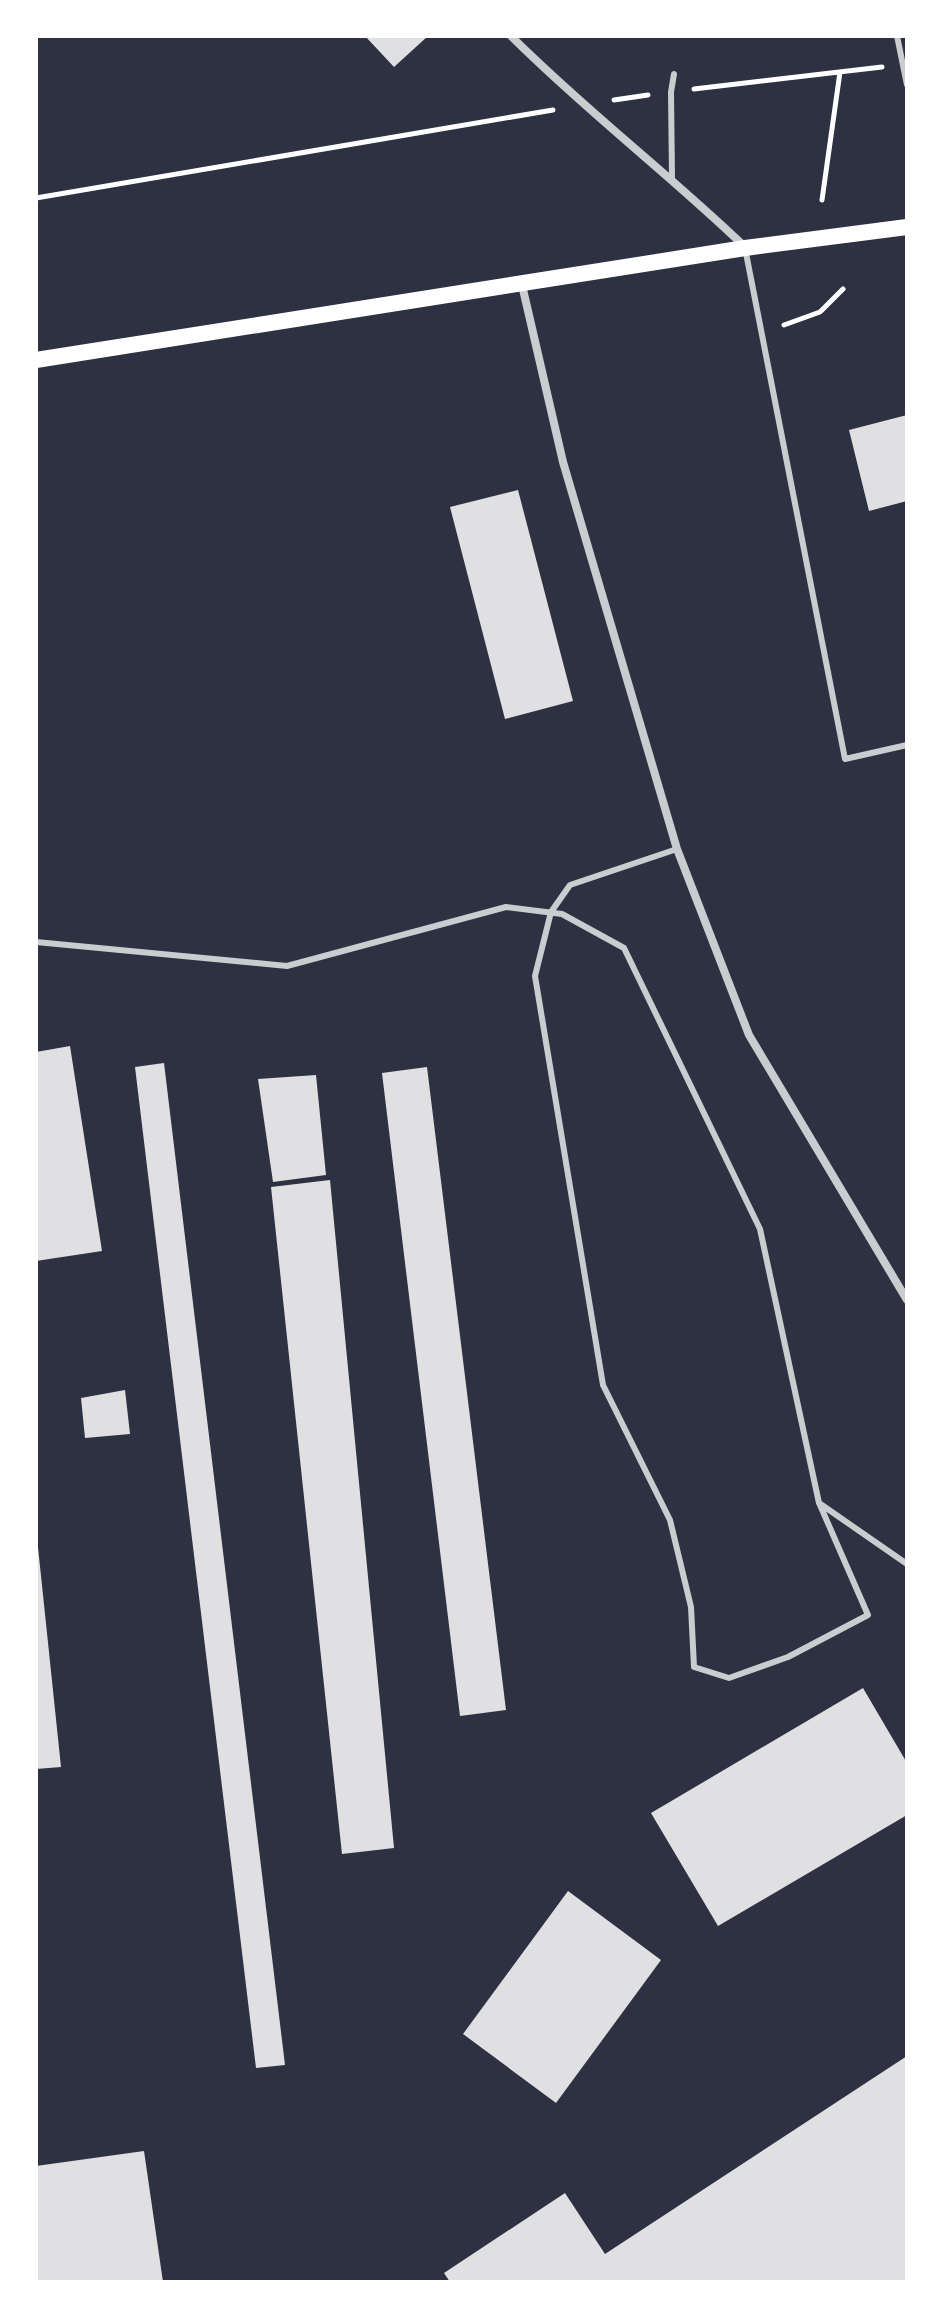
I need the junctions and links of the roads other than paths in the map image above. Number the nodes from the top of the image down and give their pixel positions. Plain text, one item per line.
1 (511, 36) edge
2 (897, 36) edge
3 (674, 74) dead end
4 (907, 85) edge
5 (672, 177) junction
6 (907, 227) edge
7 (745, 248) junction
8 (522, 285) junction
9 (36, 360) edge
10 (907, 745) edge
11 (677, 849) junction
12 (551, 912) junction
13 (36, 942) edge
14 (907, 1300) edge
15 (819, 1503) junction
16 (907, 1564) edge

1 - 5 street
2 - 4 lane
3 - 5 lane
5 - 7 street
6 - 7 main road
7 - 8 main road
7 - 10 lane
8 - 9 main road
8 - 11 street
11 - 12 lane
11 - 14 street
12 - 13 lane
12 - 15 lane
12 - 15 lane
15 - 16 lane

